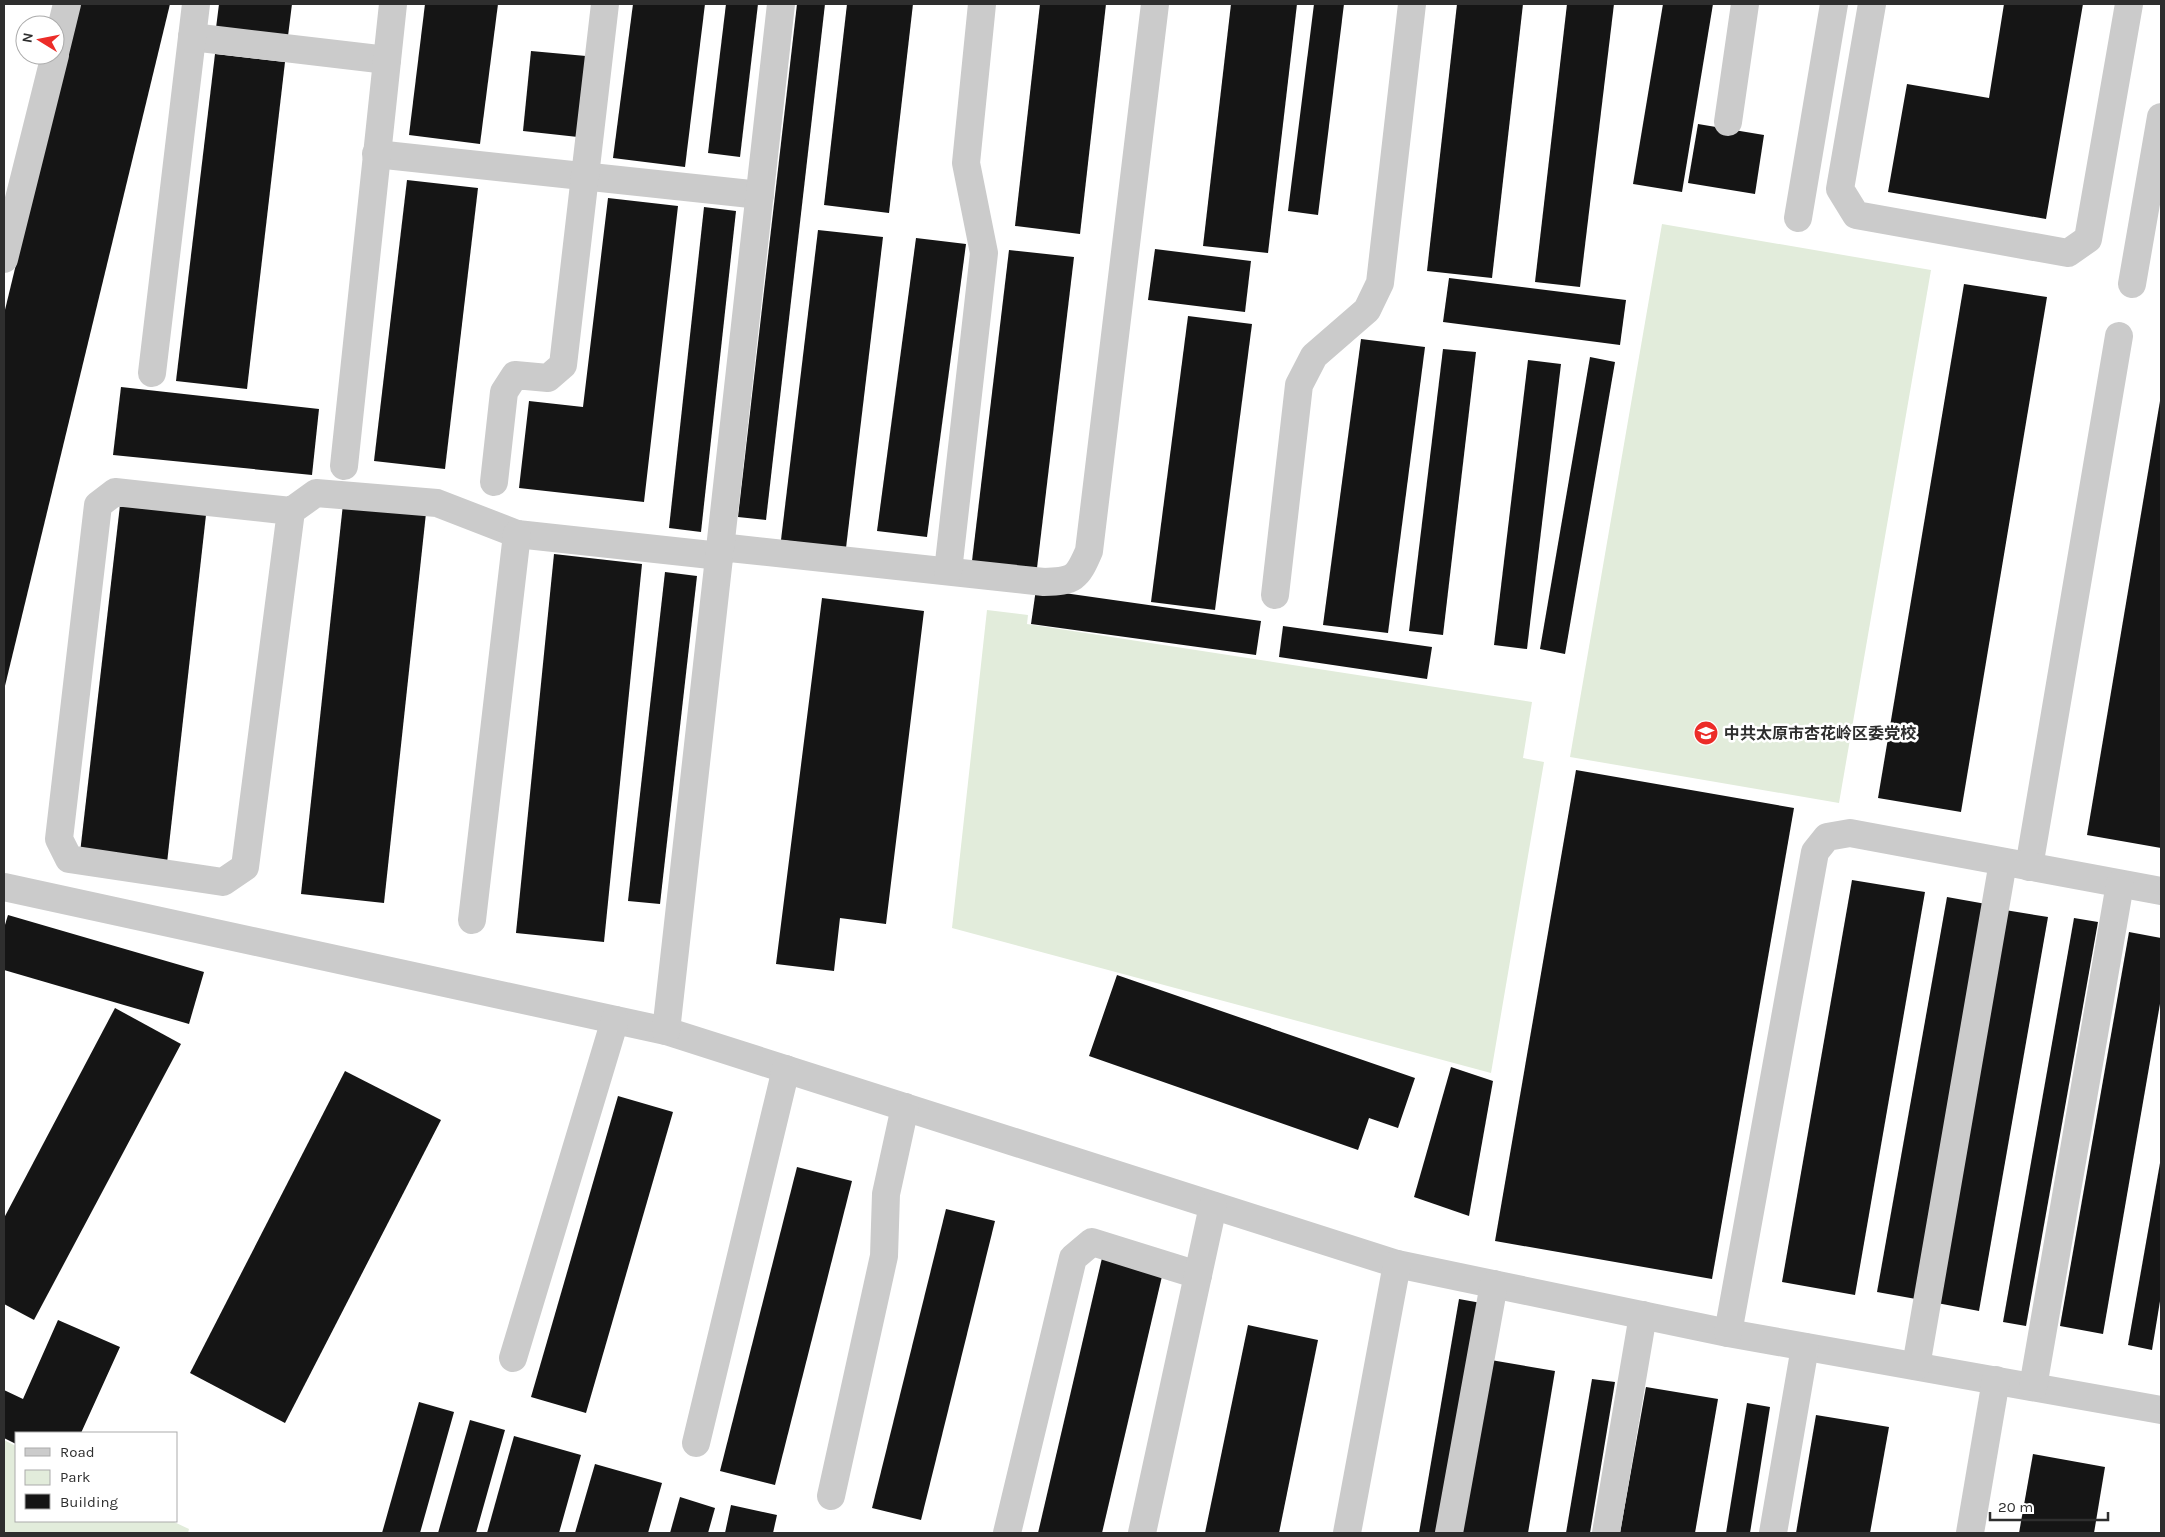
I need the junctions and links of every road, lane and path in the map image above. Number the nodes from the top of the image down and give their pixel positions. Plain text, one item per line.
1 (196, 4) edge
2 (393, 4) edge
3 (605, 4) edge
4 (781, 4) edge
5 (982, 4) edge
6 (1155, 4) edge
7 (1412, 4) edge
8 (1745, 4) edge
9 (1834, 4) edge
10 (1872, 4) edge
11 (2129, 4) edge
12 (192, 37) junction
13 (387, 60) junction
14 (52, 65) edge
15 (2161, 117) edge
16 (1728, 122) dead end
17 (376, 154) junction
18 (585, 176) junction
19 (760, 195) junction
20 (1798, 218) dead end
21 (4, 259) edge
22 (2132, 284) dead end
23 (2119, 336) dead end
24 (152, 373) dead end
25 (344, 466) dead end
26 (494, 482) dead end
27 (291, 511) junction
28 (517, 534) junction
29 (720, 551) junction
30 (948, 571) junction
31 (1275, 595) dead end
32 (2016, 864) junction
33 (2120, 884) junction
34 (4, 887) edge
35 (2161, 891) edge
36 (472, 920) dead end
37 (615, 1020) junction
38 (666, 1031) junction
39 (786, 1069) junction
40 (905, 1107) junction
41 (1213, 1206) junction
42 (1397, 1264) junction
43 (1198, 1274) junction
44 (1494, 1284) junction
45 (1643, 1315) junction
46 (1728, 1333) junction
47 (1805, 1347) junction
48 (513, 1358) dead end
49 (1916, 1366) junction
50 (1996, 1380) junction
51 (2034, 1387) junction
52 (2160, 1403) edge
53 (696, 1443) dead end
54 (831, 1496) dead end
55 (1007, 1533) edge
56 (1142, 1533) edge
57 (1347, 1533) edge
58 (1449, 1533) edge
59 (1606, 1533) edge
60 (1773, 1533) edge
61 (1970, 1533) edge

1 - 12 street
2 - 13 street
3 - 18 street
4 - 19 street
5 - 30 street
6 - 30 street
7 - 31 street
8 - 16 street
9 - 20 street
10 - 11 street
12 - 13 street
12 - 24 street
13 - 17 street
14 - 21 street
15 - 22 street
17 - 18 street
17 - 25 street
18 - 19 street
18 - 26 street
19 - 29 street
23 - 32 street
27 - 27 street
27 - 28 street
28 - 29 street
28 - 36 street
29 - 30 street
29 - 38 street
32 - 33 street
32 - 46 street
32 - 49 street
33 - 35 street
33 - 51 street
34 - 37 street
37 - 38 street
37 - 48 street
38 - 39 street
39 - 40 street
39 - 53 street
40 - 41 street
40 - 54 street
41 - 42 street
41 - 43 street
42 - 44 street
42 - 57 street
43 - 55 street
43 - 56 street
44 - 45 street
44 - 58 street
45 - 46 street
45 - 59 street
46 - 47 street
47 - 49 street
47 - 60 street
49 - 50 street
50 - 51 street
50 - 61 street
51 - 52 street

